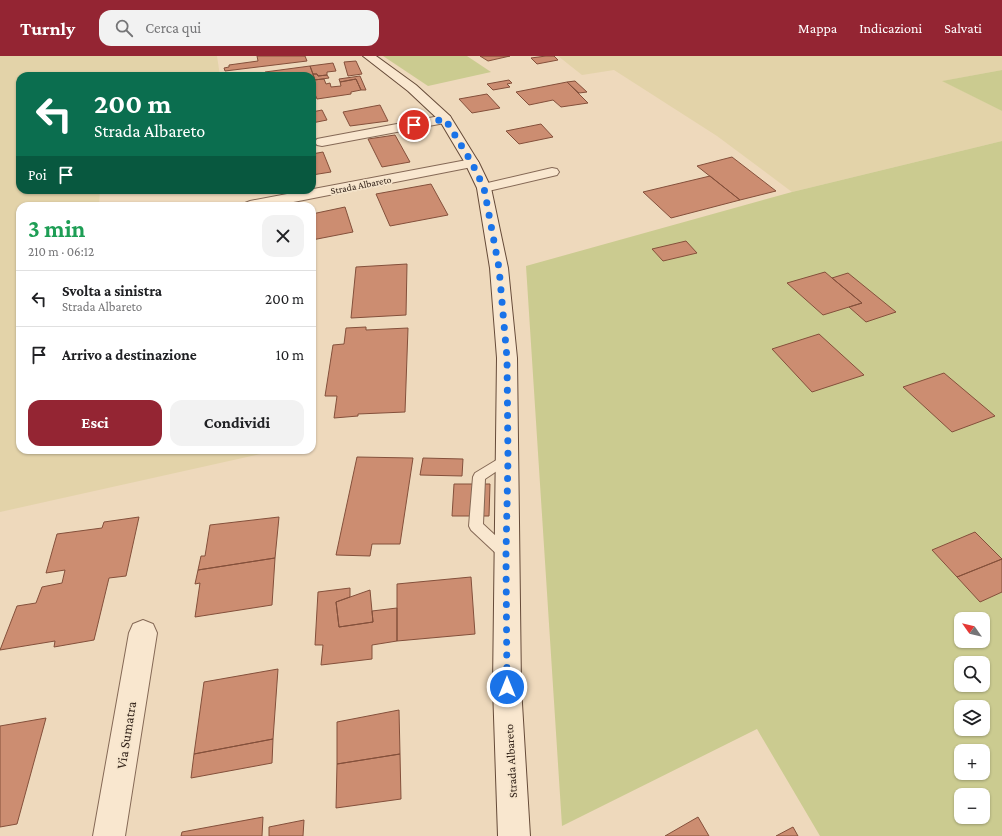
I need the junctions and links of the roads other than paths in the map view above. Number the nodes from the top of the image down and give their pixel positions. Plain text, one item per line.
1 (369, 56) edge
2 (445, 119) junction
3 (322, 142) dead end
4 (472, 163) junction
5 (552, 172) dead end
6 (484, 188) junction
7 (316, 193) edge
8 (312, 194) edge
9 (271, 202) edge
10 (508, 458) junction
11 (506, 554) junction
12 (143, 633) dead end
13 (109, 836) edge
14 (514, 836) edge

1 - 2 street, Strada Albareto
2 - 3 street
2 - 4 street, Strada Albareto
4 - 6 street, Strada Albareto
4 - 7 street, Strada Albareto
5 - 6 street
6 - 10 street, Strada Albareto
8 - 9 street, Strada Albareto
10 - 11 street, Strada Albareto
10 - 11 lane
11 - 14 street, Strada Albareto
12 - 13 street, Via Sumatra

